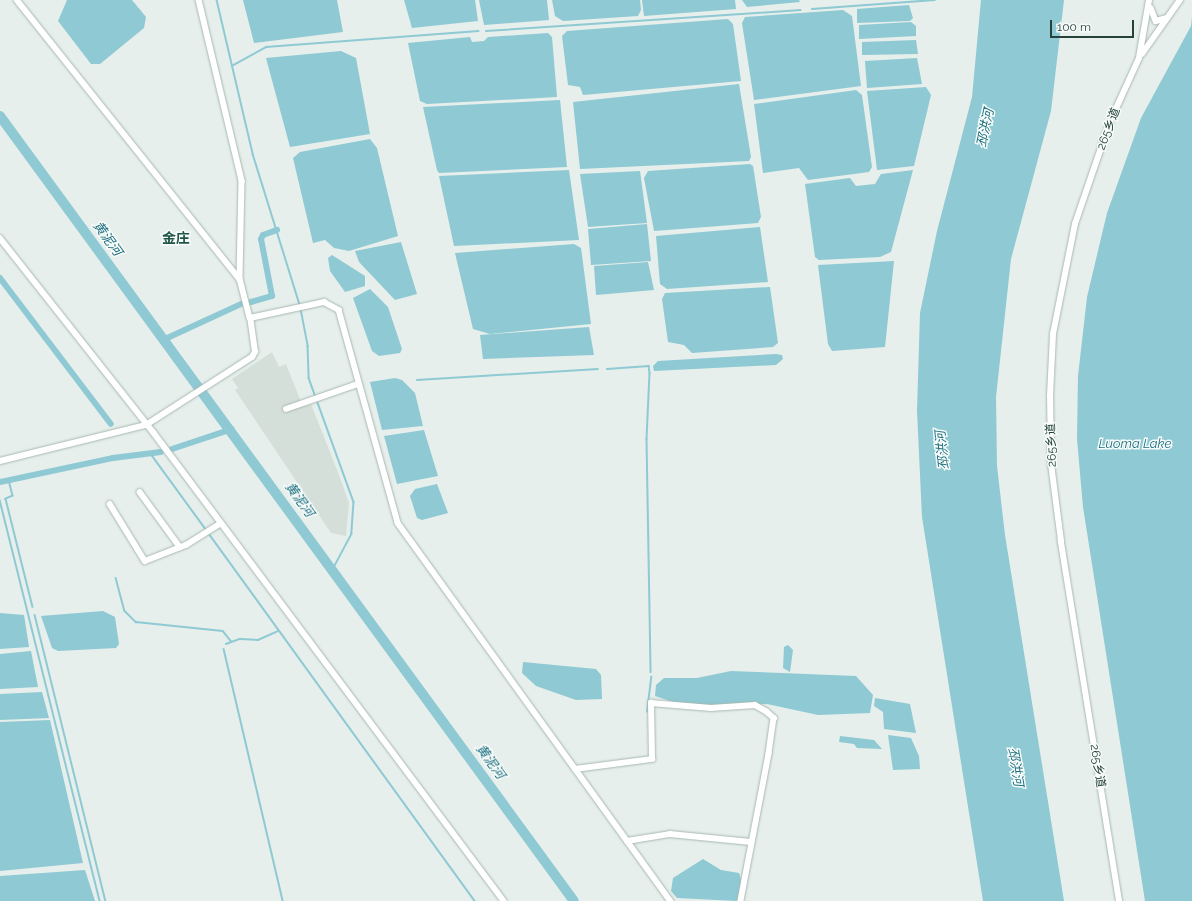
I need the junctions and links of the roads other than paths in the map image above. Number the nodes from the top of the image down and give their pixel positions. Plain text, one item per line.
1 (17, 0) edge
2 (199, 0) edge
3 (1180, 0) edge
4 (1149, 1) edge
5 (1167, 18) junction
6 (1139, 58) junction
7 (0, 238) edge
8 (240, 279) junction
9 (250, 318) junction
10 (358, 384) junction
11 (286, 409) dead end
12 (146, 425) junction
13 (0, 461) edge
14 (140, 492) dead end
15 (110, 504) dead end
16 (220, 524) junction
17 (180, 547) junction
18 (575, 768) junction
19 (627, 841) junction
20 (751, 842) junction
21 (504, 901) edge
22 (670, 901) edge
23 (741, 901) edge
24 (1119, 901) edge

1 - 8 street
2 - 8 street
3 - 5 street
4 - 5 street
4 - 6 street, 265乡道
5 - 6 street
6 - 24 street, 265乡道
7 - 12 street
8 - 9 street
9 - 10 street
9 - 12 street
10 - 11 street
10 - 18 street
12 - 13 street
12 - 16 street
14 - 17 street
15 - 17 street
16 - 17 street
16 - 21 street
18 - 19 street
18 - 20 street
19 - 20 street
19 - 22 street
20 - 23 street

